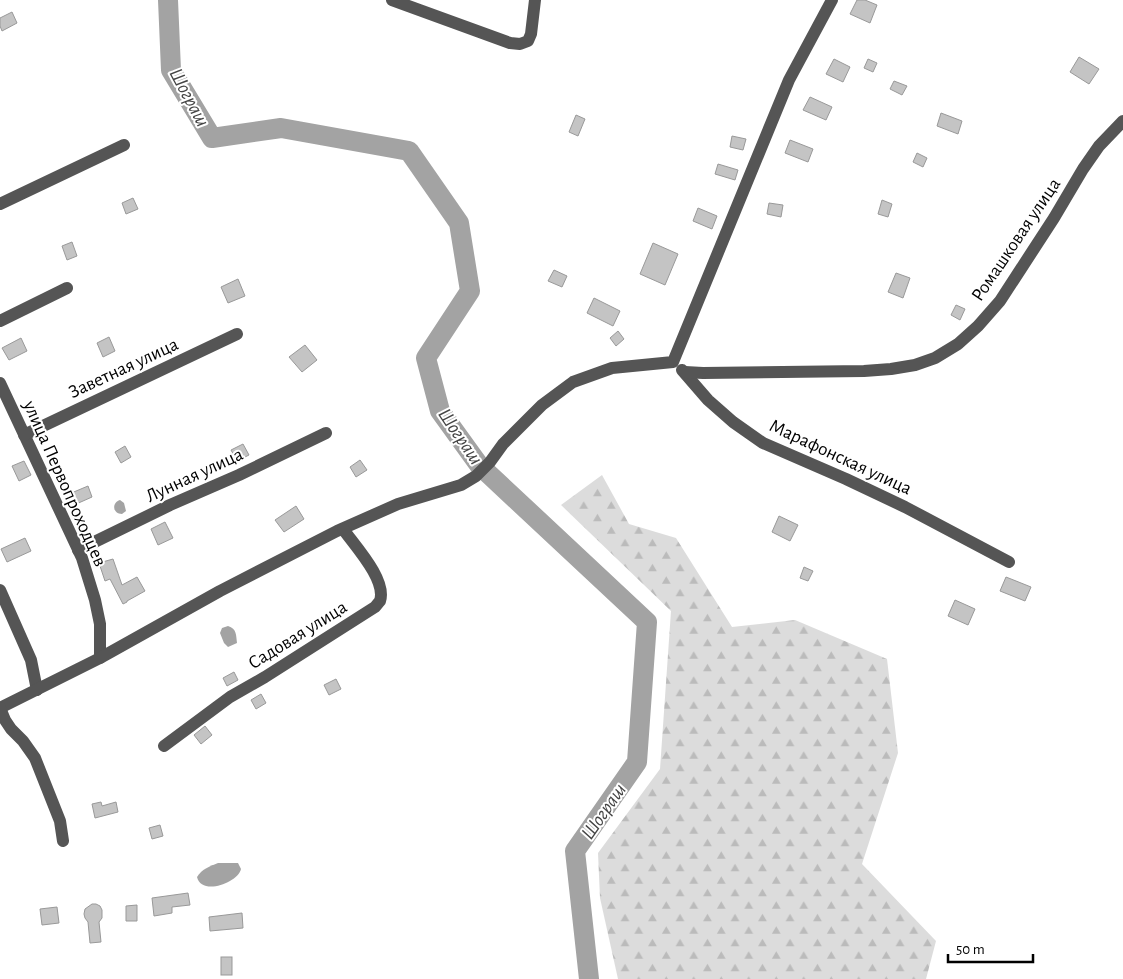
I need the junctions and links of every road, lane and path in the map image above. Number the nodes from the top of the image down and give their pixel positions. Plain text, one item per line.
1 (392, 0) edge
2 (535, 0) edge
3 (832, 0) edge
4 (1123, 121) edge
5 (124, 145) dead end
6 (0, 204) edge
7 (67, 288) dead end
8 (0, 321) edge
9 (237, 334) dead end
10 (673, 362) junction
11 (685, 372) junction
12 (0, 383) edge
13 (326, 433) dead end
14 (24, 435) junction
15 (343, 529) junction
16 (78, 550) junction
17 (1009, 562) dead end
18 (0, 590) edge
19 (100, 658) junction
20 (37, 690) junction
21 (0, 708) edge
22 (164, 746) dead end
23 (63, 841) dead end

1 - 2 street
3 - 10 street
4 - 11 street, Ромашковая улица
5 - 6 street
7 - 8 street
9 - 14 street, Заветная улица
10 - 11 street, Марафонская улица
10 - 15 street
11 - 17 street, Марафонская улица
12 - 14 street, улица Первопроходцев
13 - 16 street, Лунная улица
14 - 16 street, улица Первопроходцев
15 - 19 street
15 - 22 street, Садовая улица
16 - 19 street, улица Первопроходцев
18 - 20 street
19 - 20 street
20 - 21 street
21 - 23 street

